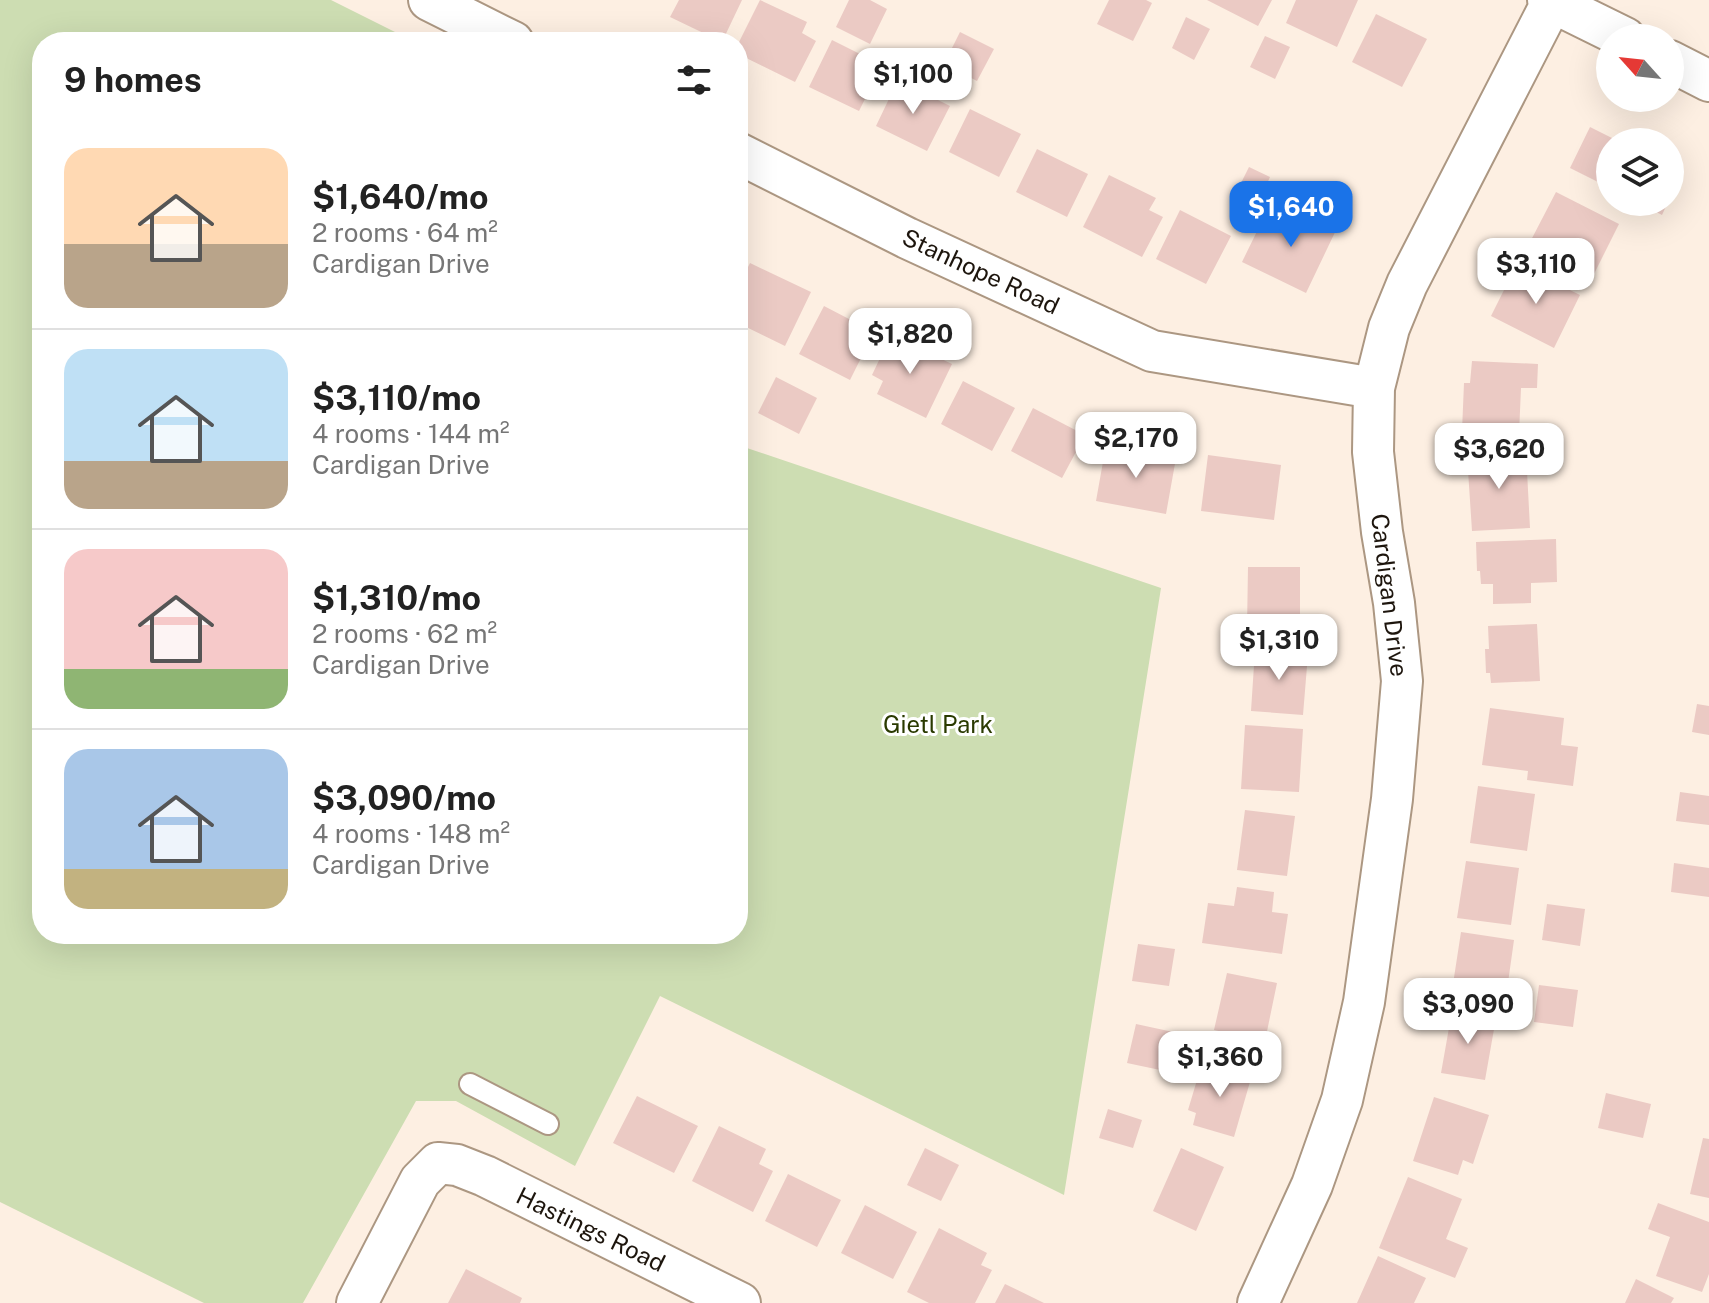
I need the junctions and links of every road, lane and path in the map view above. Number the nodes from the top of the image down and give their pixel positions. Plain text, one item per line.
1 (429, 0) edge
2 (1550, 1) edge
3 (1597, 24) edge
4 (493, 32) edge
5 (1684, 68) edge
6 (1709, 81) edge
7 (748, 158) edge
8 (1374, 388) junction
9 (470, 1084) dead end
10 (548, 1124) dead end
11 (357, 1303) edge
12 (740, 1303) edge
13 (1258, 1303) edge

1 - 4 street
2 - 3 street
2 - 8 street, Cardigan Drive
5 - 6 street
7 - 8 street, Stanhope Road
8 - 13 street, Cardigan Drive
9 - 10 lane
11 - 12 street, Hastings Road

